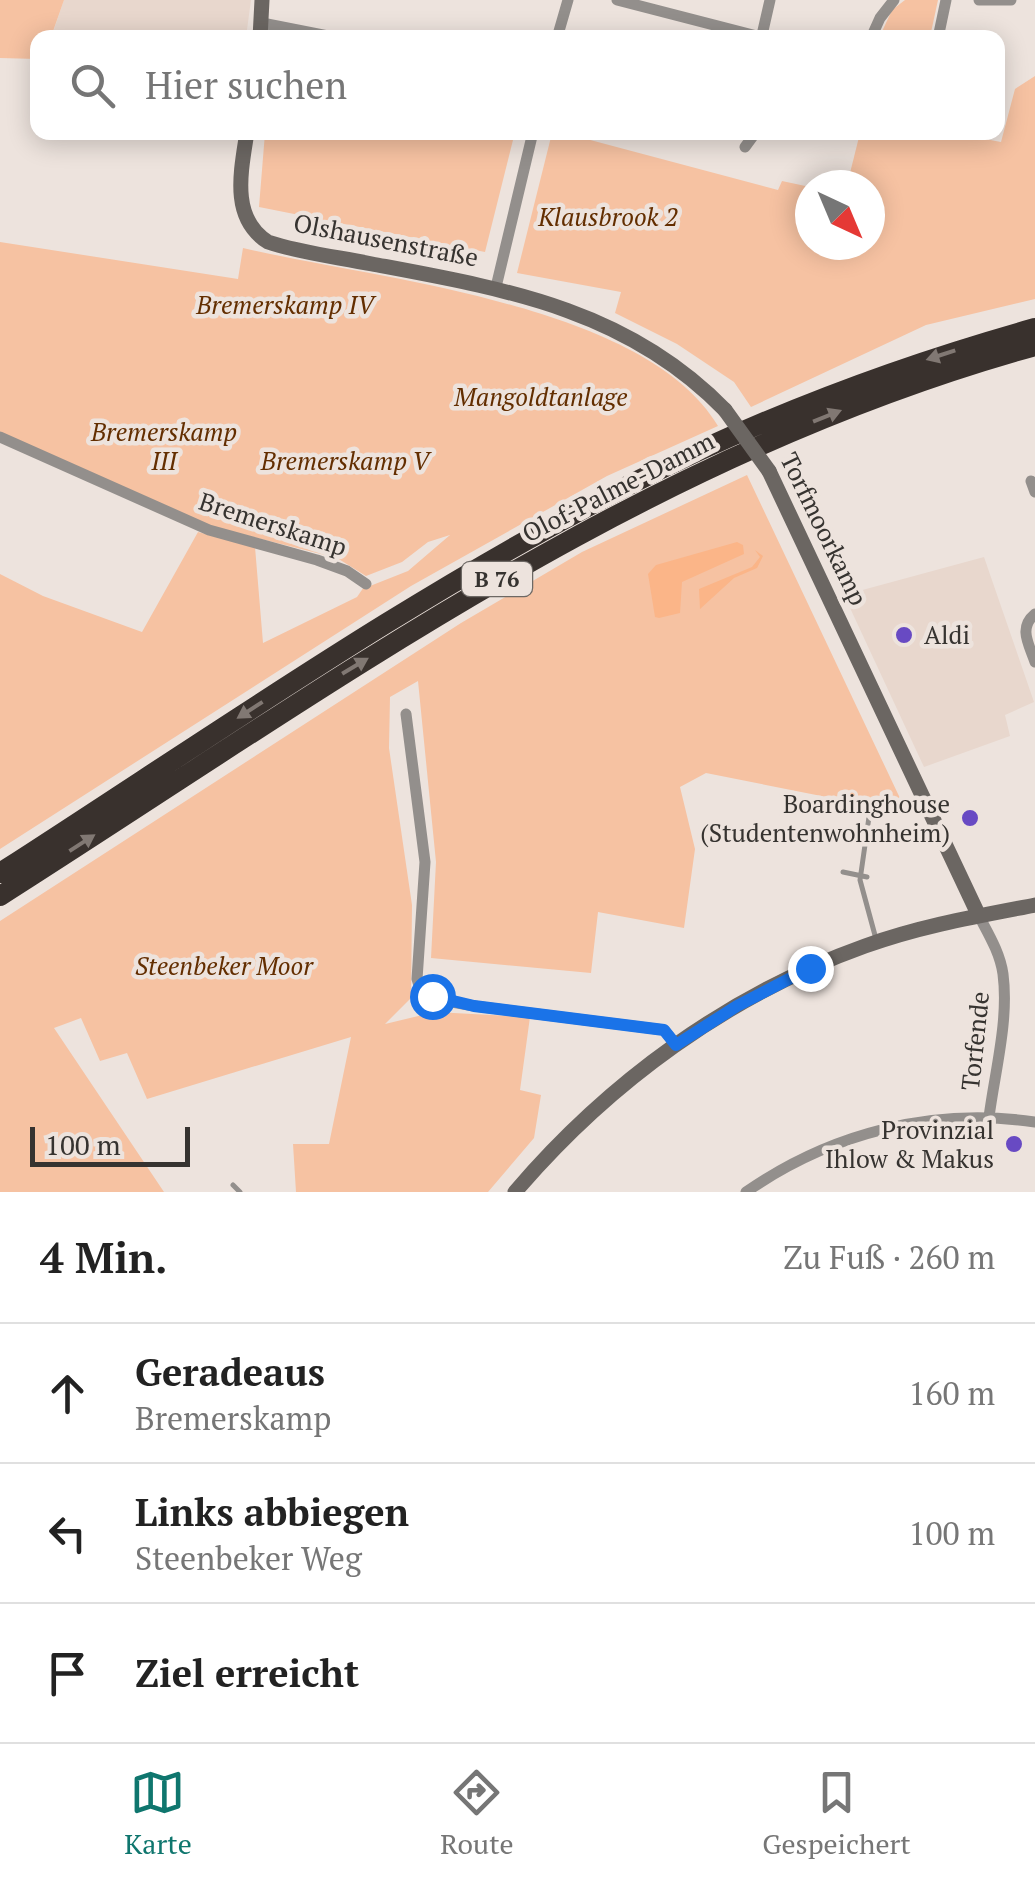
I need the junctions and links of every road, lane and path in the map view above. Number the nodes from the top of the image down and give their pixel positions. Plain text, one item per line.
1 (262, 0) edge
2 (568, 0) edge
3 (616, 0) edge
4 (770, 0) edge
5 (894, 0) edge
6 (946, 0) edge
7 (978, 0) edge
8 (1011, 0) edge
9 (261, 30) edge
10 (559, 30) edge
11 (738, 30) edge
12 (764, 30) edge
13 (875, 30) edge
14 (940, 30) edge
15 (246, 140) edge
16 (531, 140) edge
17 (750, 140) edge
18 (744, 147) dead end
19 (496, 287) junction
20 (1035, 328) edge
21 (1035, 346) edge
22 (0, 437) edge
23 (366, 584) dead end
24 (1035, 614) edge
25 (1035, 662) edge
26 (406, 714) dead end
27 (858, 808) dead end
28 (843, 872) dead end
29 (0, 873) edge
30 (864, 876) junction
31 (0, 896) edge
32 (1035, 905) edge
33 (979, 916) junction
34 (877, 942) junction
35 (676, 1045) junction
36 (989, 1116) junction
37 (1035, 1122) edge
38 (232, 1184) dead end
39 (240, 1192) edge
40 (514, 1192) edge
41 (746, 1192) edge

1 - 9 street
2 - 10 street
3 - 11 street
4 - 12 street
5 - 13 street
6 - 14 street
7 - 8 street
15 - 19 street, Olshausenstraße
16 - 19 street
17 - 18 street
19 - 33 street, Torfmoorkamp, bridge
20 -> 29 highway, Olof-Palme-Damm / B 76
31 -> 21 highway, Olof-Palme-Damm / B 76
22 - 23 street, Bremerskamp
24 - 25 street
26 - 35 street
27 - 30 lane
28 - 30 lane
30 - 34 lane
32 - 33 street
33 - 34 street
33 - 36 street, Torfende
34 - 35 street
35 - 40 street
36 - 37 street
36 - 41 street
38 - 39 lane

